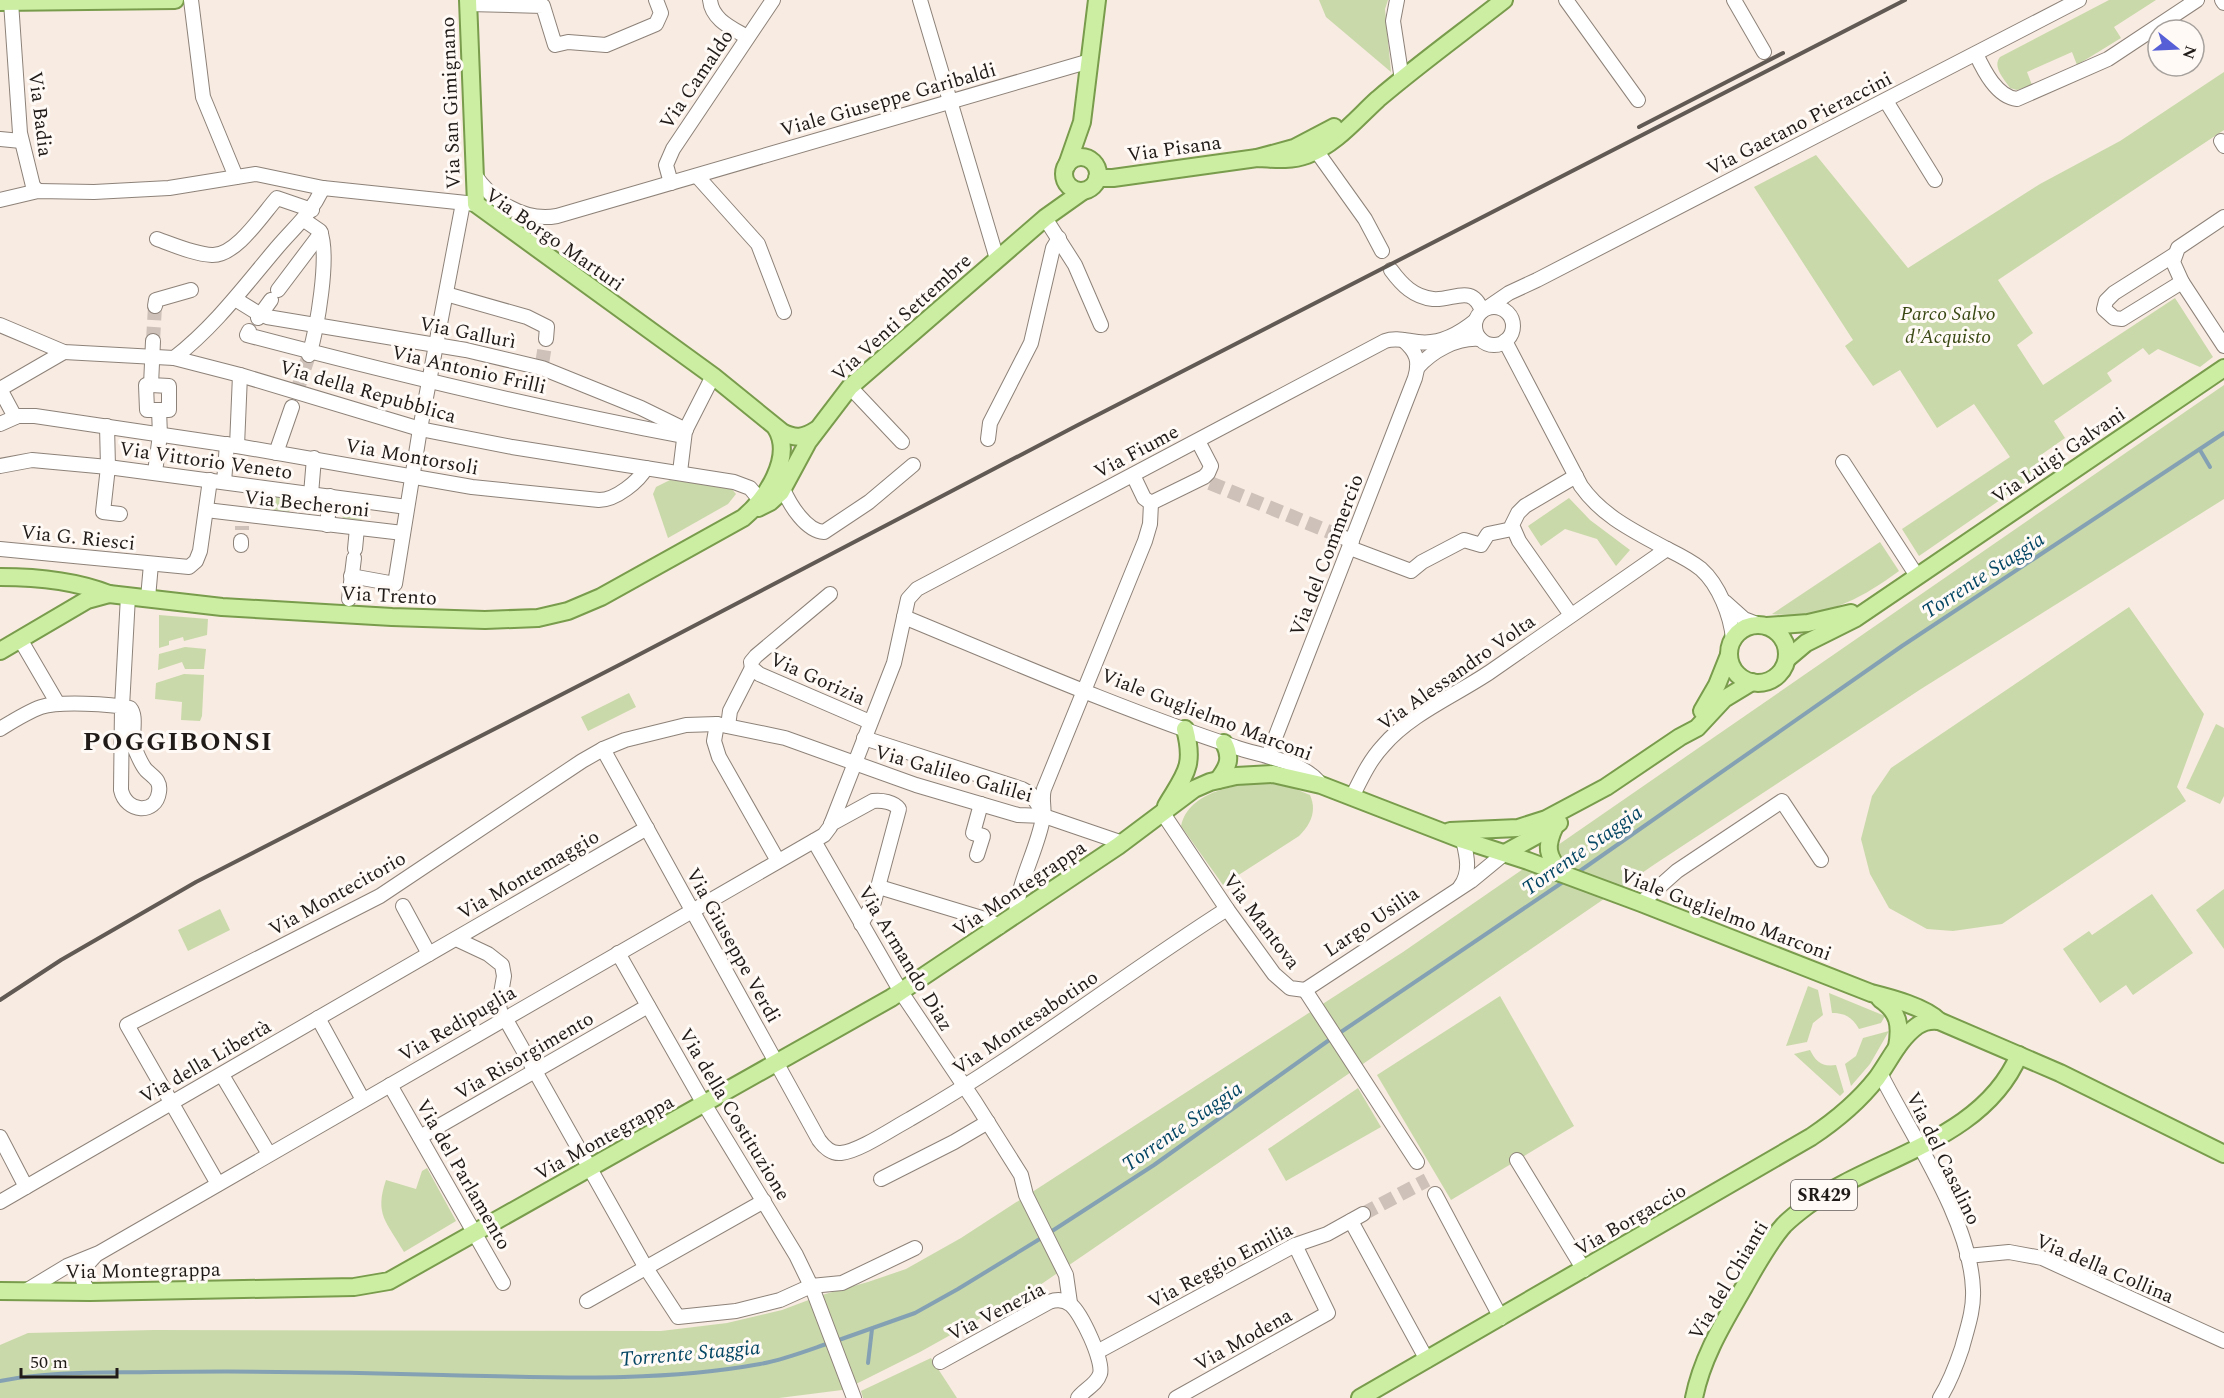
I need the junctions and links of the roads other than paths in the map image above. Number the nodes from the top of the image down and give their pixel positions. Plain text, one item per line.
1 (175, 0) edge
2 (191, 0) edge
3 (656, 0) edge
4 (710, 0) edge
5 (772, 0) edge
6 (920, 0) edge
7 (1097, 0) edge
8 (1397, 0) edge
9 (1504, 0) edge
10 (1566, 0) edge
11 (1734, 0) edge
12 (2197, 0) edge
13 (6, 2) edge
14 (468, 2) edge
15 (2070, 2) edge
16 (747, 38) junction
17 (1764, 52) dead end
18 (1976, 54) junction
19 (1090, 61) junction
20 (1402, 80) junction
21 (1378, 99) junction
22 (1638, 100) dead end
23 (1886, 100) junction
24 (950, 101) junction
25 (1343, 121) junction
26 (1082, 123) junction
27 (0, 139) edge
28 (21, 141) junction
29 (1316, 151) junction
30 (1257, 158) junction
31 (1066, 170) junction
32 (1096, 171) junction
33 (474, 174) junction
34 (697, 176) junction
35 (236, 177) junction
36 (1935, 180) dead end
37 (671, 183) junction
38 (323, 188) junction
39 (38, 191) junction
40 (1083, 191) junction
41 (0, 200) edge
42 (469, 203) junction
43 (308, 215) junction
44 (1045, 218) junction
45 (2224, 218) edge
46 (321, 232) junction
47 (1059, 238) junction
48 (157, 239) dead end
49 (1382, 251) dead end
50 (2174, 255) junction
51 (998, 259) junction
52 (1392, 270) dead end
53 (1537, 280) junction
54 (2182, 282) junction
55 (191, 290) dead end
56 (446, 294) junction
57 (235, 299) junction
58 (155, 306) dead end
59 (1503, 310) junction
60 (784, 312) dead end
61 (1482, 313) junction
62 (259, 316) junction
63 (0, 324) edge
64 (317, 324) junction
65 (1101, 325) dead end
66 (248, 333) dead end
67 (546, 339) dead end
68 (1480, 339) junction
69 (1403, 340) junction
70 (153, 341) tunnel mouth
71 (1505, 341) junction
72 (436, 345) junction
73 (2224, 346) edge
74 (64, 352) junction
75 (309, 353) junction
76 (152, 357) junction
77 (174, 358) junction
78 (1418, 368) junction
79 (2224, 368) edge
80 (240, 375) junction
81 (713, 376) junction
82 (429, 380) junction
83 (850, 387) junction
84 (0, 389) edge
85 (296, 395) junction
86 (15, 417) junction
87 (0, 424) edge
88 (107, 426) junction
89 (776, 428) junction
90 (420, 429) junction
91 (816, 430) junction
92 (685, 433) junction
93 (160, 435) junction
94 (987, 439) dead end
95 (1198, 441) junction
96 (902, 442) dead end
97 (232, 445) junction
98 (276, 453) junction
99 (314, 458) junction
100 (1843, 462) dead end
101 (914, 465) dead end
102 (0, 466) edge
103 (108, 467) junction
104 (646, 468) junction
105 (155, 472) junction
106 (680, 472) junction
107 (1133, 475) junction
108 (412, 476) junction
109 (1576, 476) junction
110 (217, 481) junction
111 (783, 489) junction
112 (311, 494) junction
113 (330, 496) junction
114 (1151, 503) junction
115 (756, 505) junction
116 (407, 507) junction
117 (206, 510) junction
118 (120, 514) dead end
119 (327, 525) junction
120 (357, 528) junction
121 (1512, 529) junction
122 (403, 533) junction
123 (1337, 535) tunnel mouth
124 (1351, 544) junction
125 (0, 549) edge
126 (1667, 549) junction
127 (151, 564) junction
128 (351, 576) junction
129 (1917, 576) junction
130 (0, 577) edge
131 (71, 584) junction
132 (109, 594) junction
133 (830, 594) dead end
134 (1719, 595) junction
135 (128, 596) junction
136 (148, 598) junction
137 (349, 599) dead end
138 (1872, 606) junction
139 (70, 609) junction
140 (1571, 615) junction
141 (904, 618) junction
142 (1762, 625) junction
143 (20, 639) junction
144 (1731, 647) junction
145 (0, 651) edge
146 (1787, 659) junction
147 (752, 668) junction
148 (1752, 682) junction
149 (1085, 690) junction
150 (58, 704) junction
151 (122, 707) junction
152 (870, 722) junction
153 (722, 725) junction
154 (0, 729) edge
155 (1185, 729) junction
156 (1680, 737) junction
157 (864, 738) junction
158 (1224, 743) junction
159 (603, 749) junction
160 (1268, 756) junction
161 (854, 764) junction
162 (147, 771) junction
163 (1218, 780) junction
164 (122, 785) junction
165 (1321, 785) junction
166 (1606, 787) junction
167 (1352, 797) junction
168 (981, 804) junction
169 (1162, 812) junction
170 (1044, 816) junction
171 (831, 824) junction
172 (1555, 826) junction
173 (647, 828) junction
174 (1437, 830) junction
175 (1463, 840) junction
176 (814, 841) junction
177 (1123, 843) junction
178 (1505, 853) junction
179 (977, 855) dead end
180 (1821, 860) dead end
181 (778, 861) junction
182 (1677, 871) junction
183 (1561, 873) junction
184 (1460, 886) junction
185 (879, 887) junction
186 (1633, 900) junction
187 (403, 906) dead end
188 (1227, 909) junction
189 (692, 910) junction
190 (1662, 911) junction
191 (1016, 915) junction
192 (861, 924) junction
193 (999, 927) junction
194 (456, 939) junction
195 (618, 953) junction
196 (429, 954) junction
197 (1305, 990) junction
198 (901, 992) junction
199 (1871, 993) junction
200 (648, 1006) junction
201 (318, 1018) junction
202 (503, 1019) junction
203 (1940, 1021) junction
204 (1897, 1047) junction
205 (2019, 1055) junction
206 (776, 1063) junction
207 (535, 1071) junction
208 (1880, 1073) junction
209 (222, 1075) junction
210 (390, 1085) junction
211 (964, 1087) junction
212 (363, 1101) junction
213 (172, 1102) junction
214 (704, 1104) junction
215 (988, 1122) junction
216 (0, 1137) edge
217 (420, 1137) junction
218 (1920, 1146) junction
219 (269, 1154) junction
220 (837, 1154) joint
221 (2224, 1154) edge
222 (1517, 1160) dead end
223 (1417, 1162) dead end
224 (590, 1168) junction
225 (881, 1179) dead end
226 (218, 1184) junction
227 (26, 1187) junction
228 (1435, 1194) dead end
229 (764, 1201) junction
230 (0, 1202) edge
231 (475, 1233) junction
232 (1295, 1245) junction
233 (915, 1248) dead end
234 (99, 1253) junction
235 (1967, 1256) junction
236 (646, 1268) junction
237 (1584, 1270) junction
238 (503, 1283) dead end
239 (0, 1292) edge
240 (24, 1292) junction
241 (90, 1292) junction
242 (813, 1292) junction
243 (587, 1301) dead end
244 (1070, 1303) junction
245 (1502, 1318) junction
246 (2224, 1341) edge
247 (1097, 1352) junction
248 (1427, 1360) junction
249 (940, 1362) dead end
250 (852, 1392) edge
251 (1078, 1398) edge
252 (1176, 1398) edge
253 (1360, 1398) edge
254 (1694, 1398) edge
255 (1940, 1398) edge

1 - 13 main road
2 - 35 street
3 - 14 street
4 - 16 street
5 - 16 street, Via Camaldo
6 - 24 street
7 - 19 main road
8 - 20 street
9 - 20 main road, Via Pisana
10 - 22 street
11 - 17 street
12 - 18 street
13 - 28 street, Via Badia
14 - 33 main road, Via San Gimignano
15 - 18 street, Via Gaetano Pieraccini
16 - 37 street, Via Camaldo
18 - 23 street, Via Gaetano Pieraccini
19 - 24 street, Viale Giuseppe Garibaldi
19 - 26 main road
20 - 21 main road, Via Pisana
21 - 25 main road, Via Pisana
21 - 29 main road, Via Pisana
23 - 36 street
23 - 53 street, Via Gaetano Pieraccini
24 - 34 street, Viale Giuseppe Garibaldi
24 - 51 street
25 - 29 street
25 - 30 main road, Via Pisana
26 - 31 main road, Via Venti Settembre
26 - 32 main road
27 - 28 street
28 - 39 street, Via Badia
29 - 30 main road, Via Pisana
29 - 49 street
30 - 32 main road, Via Pisana
31 - 32 main road
31 - 40 main road
31 - 44 main road, Via Venti Settembre
32 - 40 main road
33 - 37 street, Viale Giuseppe Garibaldi
33 - 42 main road, Via San Gimignano
34 - 37 street, Viale Giuseppe Garibaldi
34 - 60 street
35 - 38 street, Via Borgo Marturi
35 - 39 street, Via Borgo Marturi
38 - 42 street, Via Borgo Marturi
38 - 43 street
39 - 41 street, Via Borgo Marturi
40 - 44 main road, Via Venti Settembre
42 - 56 street
42 - 81 main road, Via Borgo Marturi
43 - 46 street
43 - 48 street
43 - 57 street
44 - 47 street
44 - 51 main road, Via Venti Settembre
45 - 50 street
46 - 62 street
46 - 64 street
47 - 65 street
47 - 94 street
50 - 54 street
50 - 54 street
51 - 83 main road, Via Venti Settembre
52 - 61 street
53 - 59 street, Via Gaetano Pieraccini
53 - 61 street, Via Gaetano Pieraccini
54 - 73 street
55 - 58 street
56 - 67 street
56 - 72 street
57 - 62 street, Via Gallurì
57 - 77 street
59 - 61 street
59 - 71 street
61 - 68 street
61 - 69 street, Via Fiume
62 - 64 street, Via Gallurì
63 - 74 street, Via della Repubblica
64 - 72 street, Via Gallurì
64 - 75 street
66 - 75 street, Via Antonio Frilli
68 - 71 street
68 - 78 street
69 - 78 street
69 - 95 street, Via Fiume
70 - 76 street
71 - 109 street
72 - 82 street
72 - 92 street, Via Gallurì
74 - 76 street, Via della Repubblica
74 - 84 street
75 - 82 street, Via Antonio Frilli
76 - 77 street, Via della Repubblica
76 - 93 street
77 - 80 street, Via della Repubblica
78 - 124 street, Via del Commercio
79 - 129 main road, Via Luigi Galvani
80 - 85 street, Via della Repubblica
80 - 97 street, Via G. Riesci
81 - 89 main road, Via Borgo Marturi
81 - 92 street
82 - 90 street
82 - 92 street, Via Antonio Frilli
83 - 91 main road, Via Venti Settembre
83 - 96 street
84 - 86 street
85 - 90 street, Via della Repubblica
85 - 98 street
86 - 87 street
86 - 88 street, Via Montorsoli
88 - 93 street, Via Montorsoli
88 - 103 street
89 - 91 main road
89 - 115 main road
90 - 104 street, Via della Repubblica
90 - 108 street
91 - 111 main road, Via Venti Settembre
92 - 106 street
93 - 97 street, Via Montorsoli
93 - 105 street
95 - 107 street, Via Fiume
95 - 114 street
97 - 98 street, Via Montorsoli
97 - 110 street, Via G. Riesci
98 - 99 street, Via Montorsoli
99 - 108 street, Via Montorsoli
99 - 112 street
100 - 129 street
101 - 111 street
102 - 103 street, Via Vittorio Veneto
103 - 105 street, Via Vittorio Veneto
103 - 118 street
104 - 106 street, Via della Repubblica
104 - 108 street, Via Montorsoli
105 - 110 street, Via Vittorio Veneto
106 - 115 street, Via della Repubblica
107 - 114 street
107 - 141 street, Via Fiume
108 - 116 street
109 - 121 street
109 - 126 street
110 - 112 street, Via Vittorio Veneto
110 - 117 street, Via G. Riesci
111 - 115 main road, Via Venti Settembre
112 - 113 street, Via Vittorio Veneto
113 - 116 street, Via Vittorio Veneto
113 - 119 street
114 - 149 street
115 - 136 main road, Via Trento
116 - 122 street
117 - 119 street, Via Becheroni
117 - 127 street, Via G. Riesci
119 - 120 street, Via Becheroni
120 - 122 street, Via Becheroni
120 - 128 street
121 - 124 street
121 - 140 street
122 - 128 street
123 - 124 street
124 - 160 street, Via del Commercio
125 - 127 street, Via G. Riesci
126 - 134 street
126 - 140 street, Via Alessandro Volta
127 - 136 street, Via G. Riesci
128 - 137 street
129 - 138 main road, Via Luigi Galvani
130 - 131 main road, Via Trento
131 - 132 main road, Via Trento
131 - 139 main road
132 - 135 main road, Via Trento
132 - 139 main road
133 - 147 street, Via Gorizia
134 - 142 street
134 - 144 street
135 - 136 main road, Via Trento
135 - 151 street
138 - 142 main road, Via Luigi Galvani
138 - 146 main road, Via Luigi Galvani
139 - 143 main road
140 - 167 street, Via Alessandro Volta
141 - 149 street, Viale Guglielmo Marconi
141 - 152 street, Via Fiume
142 - 144 main road, Via Luigi Galvani
142 - 146 main road
143 - 145 main road
143 - 150 street
144 - 148 main road
144 - 156 main road, Via Luigi Galvani
146 - 148 main road, Via Luigi Galvani
147 - 152 street, Via Gorizia
147 - 153 street, Via Gorizia
148 - 156 main road, Via Luigi Galvani
149 - 155 street, Viale Guglielmo Marconi
149 - 170 street
150 - 151 street
150 - 154 street
151 - 162 street
151 - 164 street
152 - 157 street, Via Fiume
153 - 159 street, Via Montecitorio
153 - 161 street, Via Galileo Galilei
153 - 181 street, Via Gorizia
155 - 158 street, Viale Guglielmo Marconi
155 - 169 main road
156 - 166 main road, Via Luigi Galvani
157 - 161 street, Via Fiume
157 - 170 street, Via Galileo Galilei
158 - 160 street, Viale Guglielmo Marconi
158 - 163 main road
159 - 173 street, Via Giuseppe Verdi
159 - 213 street, Via Montecitorio
160 - 165 street, Viale Guglielmo Marconi
161 - 168 street, Via Galileo Galilei
161 - 171 street, Via Fiume
162 - 164 street
162 - 164 street
163 - 165 main road
163 - 169 main road
165 - 167 main road, Viale Guglielmo Marconi
166 - 172 main road, Via Luigi Galvani
166 - 174 main road, Via Luigi Galvani
167 - 174 main road, Viale Guglielmo Marconi
168 - 170 street, Via Galileo Galilei
168 - 179 street
169 - 177 main road, Via Montegrappa
169 - 188 street, Via Mantova
170 - 177 street, Via Galileo Galilei
170 - 191 street
171 - 176 street, Via Redipuglia
171 - 185 street
172 - 178 main road, Via Luigi Galvani
172 - 183 main road
173 - 189 street, Via Giuseppe Verdi
173 - 194 street, Via Montemaggio
174 - 175 main road, Viale Guglielmo Marconi
175 - 178 main road, Viale Guglielmo Marconi
175 - 184 street
176 - 181 street, Via Redipuglia
176 - 192 street, Via Armando Diaz
177 - 191 main road, Via Montegrappa
178 - 183 main road, Viale Guglielmo Marconi
178 - 184 street, Largo Usilia
180 - 182 street
181 - 189 street, Via Redipuglia
182 - 186 street
182 - 190 street
183 - 186 main road, Viale Guglielmo Marconi
184 - 197 street, Largo Usilia
185 - 192 street
185 - 193 street
186 - 190 main road, Viale Guglielmo Marconi
187 - 196 street
188 - 197 street, Via Mantova
188 - 211 street, Via Montesabotino
189 - 195 street, Via Redipuglia
189 - 206 street, Via Giuseppe Verdi
190 - 199 main road, Viale Guglielmo Marconi
191 - 193 main road, Via Montegrappa
192 - 198 street, Via Armando Diaz
193 - 198 main road, Via Montegrappa
194 - 196 street, Via Montemaggio
194 - 202 street
195 - 200 street, Via della Costituzione
195 - 202 street, Via Redipuglia
196 - 201 street, Via della Libertà
197 - 223 street, Via Mantova
198 - 206 main road, Via Montegrappa
198 - 211 street, Via Armando Diaz
199 - 203 main road, Viale Guglielmo Marconi
199 - 204 main road
200 - 207 street, Via Risorgimento
200 - 214 street, Via della Costituzione
201 - 209 street, Via della Libertà
201 - 212 street
202 - 207 street
202 - 210 street, Via Redipuglia
203 - 204 main road, Via Borgaccio
203 - 205 main road, Viale Guglielmo Marconi
204 - 208 main road, Via Borgaccio
205 - 218 main road, Via del Chianti / SR429
205 - 221 main road, Viale Guglielmo Marconi
206 - 214 main road, Via Montegrappa
206 - 220 street, Via Giuseppe Verdi
207 - 217 street, Via Risorgimento
207 - 224 street
208 - 218 street, Via del Casalino
208 - 237 main road, Via Borgaccio
209 - 213 street, Via della Libertà
209 - 219 street
210 - 212 street, Via Redipuglia
210 - 217 street, Via del Parlamento
211 - 215 street, Via Armando Diaz
211 - 220 street, Via Montesabotino
212 - 219 street, Via Redipuglia
213 - 226 street, Via Montecitorio
213 - 227 street, Via della Libertà
214 - 224 main road, Via Montegrappa
214 - 229 street, Via della Costituzione
215 - 225 street
215 - 244 street, Via Armando Diaz
216 - 227 street
217 - 231 street, Via del Parlamento
218 - 235 street, Via del Casalino
218 - 254 main road, Via del Chianti / SR429
219 - 226 street, Via Redipuglia
222 - 237 street
224 - 231 main road, Via Montegrappa
224 - 236 street
226 - 234 street, Via Redipuglia
227 - 230 street, Via della Libertà
228 - 245 street
229 - 236 street
229 - 242 street, Via della Costituzione
231 - 238 street, Via del Parlamento
231 - 241 main road, Via Montegrappa
232 - 247 street, Via Reggio Emilia
232 - 248 street, Via Reggio Emilia
232 - 252 street, Via Modena
233 - 242 street
234 - 240 street, Via Redipuglia
234 - 241 street, Via Redipuglia
235 - 246 street, Via della Collina
235 - 255 street, Via del Casalino
236 - 242 street
236 - 243 street
237 - 245 main road, Via Borgaccio
239 - 240 main road, Via Montegrappa
240 - 241 main road, Via Montegrappa
242 - 250 street, Via della Costituzione
244 - 247 street
244 - 249 street, Via Venezia
245 - 248 main road, Via Borgaccio
247 - 251 street
248 - 253 main road, Via Borgaccio

